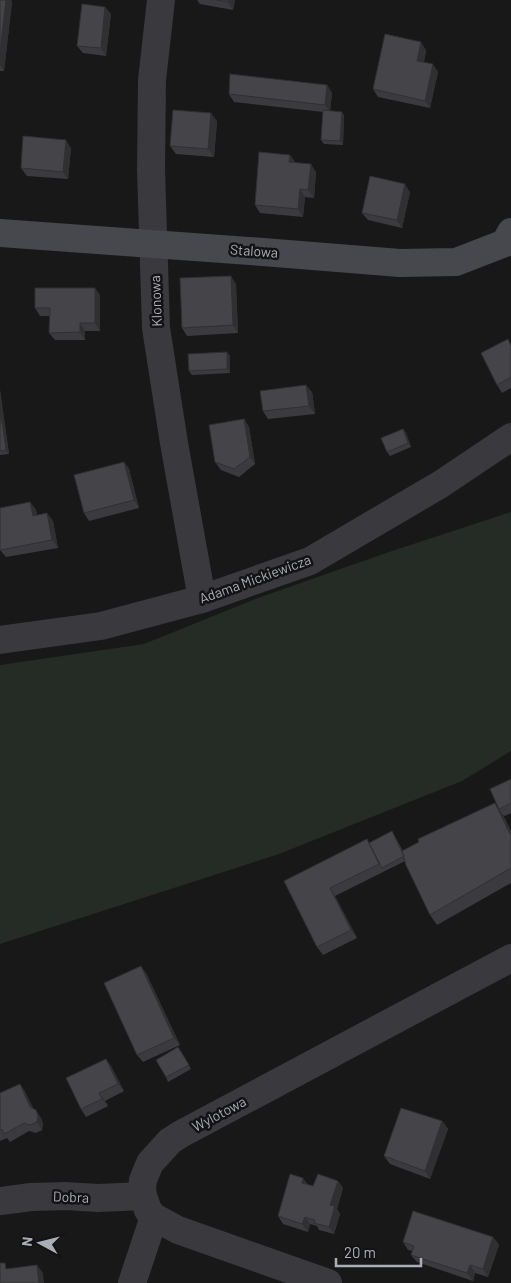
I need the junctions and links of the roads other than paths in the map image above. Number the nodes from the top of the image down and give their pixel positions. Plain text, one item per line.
1 (161, 0) edge
2 (0, 233) edge
3 (509, 243) edge
4 (154, 245) junction
5 (511, 437) edge
6 (202, 599) junction
7 (0, 640) edge
8 (511, 958) edge
9 (0, 1201) edge
10 (149, 1207) junction
11 (132, 1283) edge
12 (328, 1283) edge

1 - 4 street, Klonowa
2 - 4 street, Stalowa
3 - 4 street, Stalowa
4 - 6 street, Klonowa
5 - 6 street, Adama Mickiewicza
6 - 7 street, Adama Mickiewicza
8 - 10 street, Wylotowa
9 - 10 street, Dobra
10 - 11 street, Wylotowa
10 - 12 street

